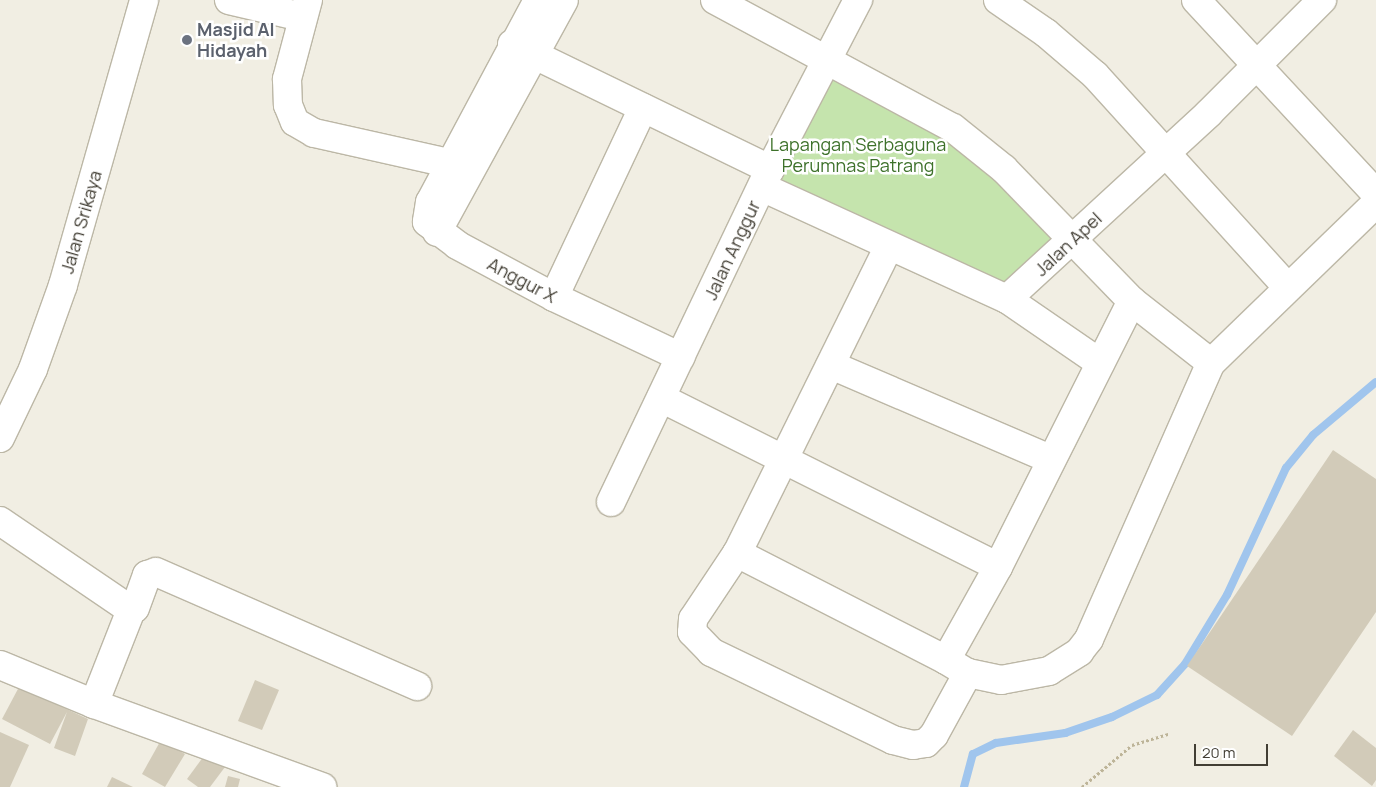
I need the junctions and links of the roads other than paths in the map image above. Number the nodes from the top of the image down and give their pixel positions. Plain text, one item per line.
1 (144, 0) edge
2 (229, 0) edge
3 (538, 0) edge
4 (564, 0) edge
5 (715, 0) edge
6 (858, 0) edge
7 (998, 0) edge
8 (1196, 0) edge
9 (1322, 0) edge
10 (305, 9) edge
11 (523, 48) junction
12 (826, 58) junction
13 (1258, 65) junction
14 (643, 108) junction
15 (1167, 152) junction
16 (453, 164) junction
17 (766, 178) junction
18 (1376, 194) edge
19 (1376, 202) edge
20 (437, 232) junction
21 (1073, 240) junction
22 (889, 246) junction
23 (1286, 286) junction
24 (554, 297) junction
25 (1007, 299) junction
26 (1132, 301) junction
27 (681, 357) junction
28 (1100, 363) junction
29 (1211, 363) junction
30 (831, 365) junction
31 (661, 398) junction
32 (0, 438) edge
33 (1050, 459) junction
34 (785, 460) junction
35 (611, 502) dead end
36 (0, 521) edge
37 (737, 553) junction
38 (998, 567) junction
39 (130, 610) junction
40 (0, 665) edge
41 (957, 667) junction
42 (417, 686) dead end
43 (94, 704) junction
44 (322, 787) edge

1 - 32 street, Jalan Srikaya
2 - 10 street
3 - 11 street
4 - 11 street
5 - 12 street
6 - 12 street, Jalan Anggur
7 - 15 street
8 - 13 street
9 - 13 street, Jalan Apel
10 - 16 street
11 - 14 street
11 - 16 street
11 - 20 street
12 - 17 street, Jalan Anggur
12 - 21 street
13 - 15 street, Jalan Apel
13 - 18 street
14 - 17 street
14 - 24 street
15 - 21 street, Jalan Apel
15 - 23 street
16 - 20 street
17 - 22 street
17 - 27 street, Jalan Anggur
19 - 23 street
20 - 24 street, Anggur X
21 - 25 street, Jalan Apel
21 - 26 street
22 - 25 street
22 - 30 street
23 - 29 street
24 - 27 street, Anggur X
25 - 28 street
26 - 28 street
26 - 29 street
27 - 31 street, Jalan Anggur
28 - 33 street
29 - 41 street
30 - 33 street
30 - 34 street
31 - 34 street
31 - 35 street, Jalan Anggur
33 - 38 street
34 - 37 street
34 - 38 street
36 - 39 street
37 - 41 street
37 - 41 street
38 - 41 street
39 - 42 street
39 - 43 street
40 - 43 street
43 - 44 street

